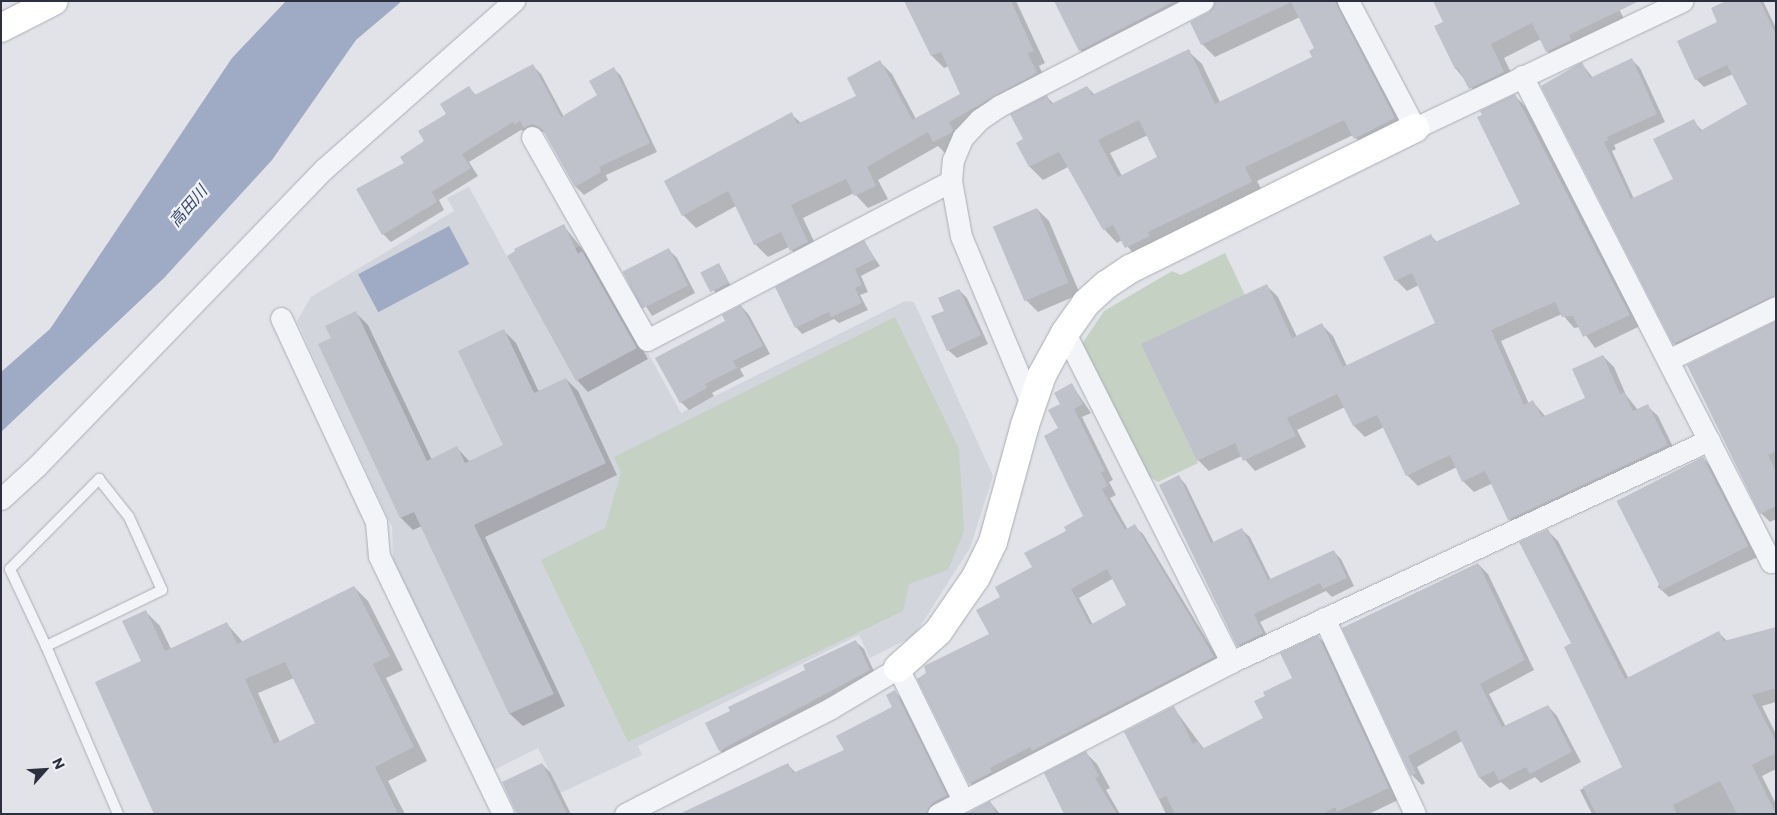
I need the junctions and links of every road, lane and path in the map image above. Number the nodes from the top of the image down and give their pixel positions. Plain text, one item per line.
1 (54, 1) edge
2 (514, 1) edge
3 (1203, 1) edge
4 (1348, 1) edge
5 (1682, 1) edge
6 (1, 28) edge
7 (1522, 76) junction
8 (1415, 128) junction
9 (532, 137) dead end
10 (951, 181) junction
11 (1776, 307) edge
12 (281, 318) dead end
13 (1065, 333) junction
14 (1668, 360) junction
15 (1032, 406) junction
16 (1709, 440) junction
17 (1, 499) edge
18 (1776, 560) edge
19 (1324, 618) junction
20 (46, 646) junction
21 (1231, 662) junction
22 (898, 668) junction
23 (963, 800) junction
24 (117, 812) edge
25 (106, 814) edge
26 (503, 814) edge
27 (625, 814) edge
28 (938, 814) edge
29 (1415, 814) edge

1 - 6 street
2 - 17 street
3 - 10 street
4 - 8 street
5 - 7 street
7 - 8 street
7 - 14 street
8 - 13 street
9 - 10 street
10 - 15 street
11 - 14 street
12 - 26 street
13 - 15 street
13 - 21 street
14 - 16 street
15 - 22 street
16 - 18 street
16 - 19 street
19 - 21 street
19 - 29 street
20 - 20 lane
20 - 24 lane
21 - 23 street
22 - 23 street
22 - 27 street
23 - 28 street
24 - 25 lane

